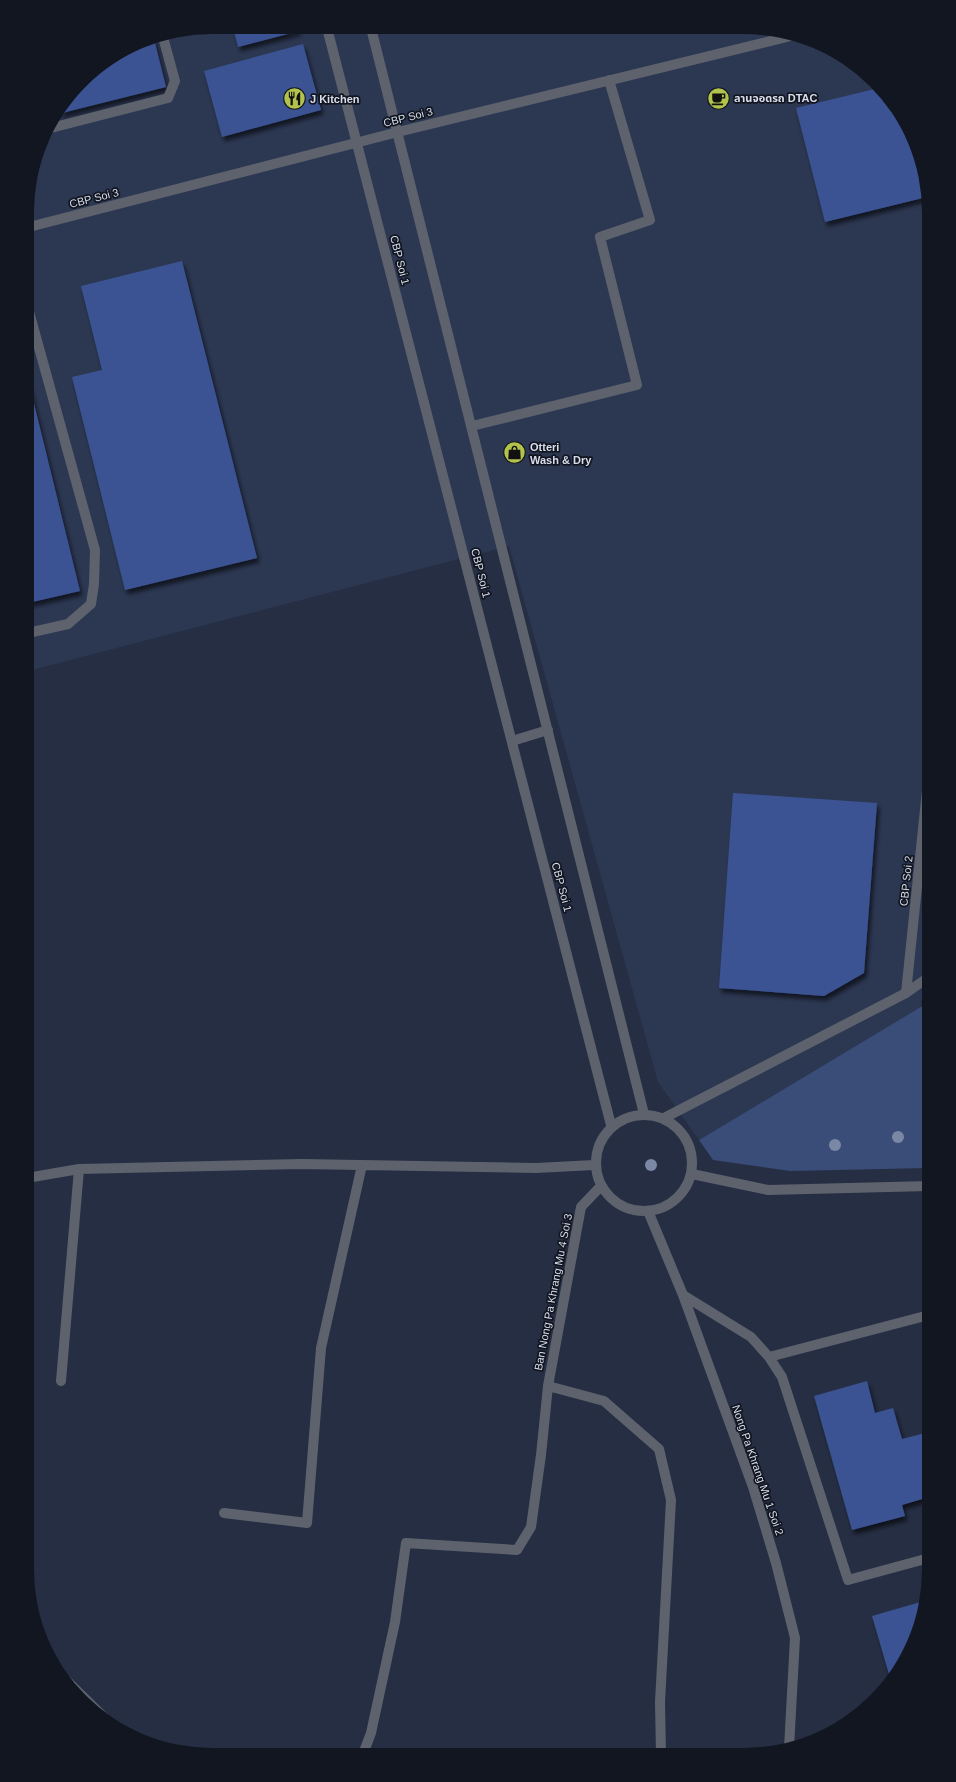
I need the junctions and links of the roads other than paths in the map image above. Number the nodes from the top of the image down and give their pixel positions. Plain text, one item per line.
1 (329, 34) edge
2 (373, 34) edge
3 (784, 38) edge
4 (164, 41) edge
5 (609, 80) junction
6 (56, 127) edge
7 (398, 132) junction
8 (357, 142) junction
9 (34, 225) edge
10 (34, 330) edge
11 (472, 426) junction
12 (34, 632) edge
13 (548, 730) junction
14 (512, 741) junction
15 (922, 839) edge
16 (922, 982) edge
17 (906, 993) junction
18 (644, 1114) junction
19 (664, 1118) junction
20 (611, 1125) junction
21 (362, 1165) junction
22 (594, 1165) junction
23 (79, 1170) junction
24 (692, 1174) junction
25 (34, 1177) edge
26 (600, 1186) junction
27 (922, 1186) edge
28 (648, 1212) junction
29 (683, 1295) junction
30 (922, 1317) edge
31 (769, 1357) junction
32 (61, 1381) dead end
33 (548, 1386) junction
34 (224, 1513) dead end
35 (922, 1560) edge
36 (790, 1742) edge
37 (365, 1748) edge
38 (661, 1748) edge

1 - 8 street, CBP Soi 1
2 - 7 street
3 - 5 street, CBP Soi 3
4 - 6 street
5 - 7 street, CBP Soi 3
5 - 11 street
7 - 8 street, CBP Soi 3
7 - 11 street
8 - 9 street, CBP Soi 3
8 - 14 street, CBP Soi 1
10 - 12 street
11 - 13 street
13 - 14 street
13 - 18 street
14 - 20 street, CBP Soi 1
15 - 17 street, CBP Soi 2
16 - 17 street
17 - 19 street
18 - 19 street
18 - 20 street
19 - 24 street
20 - 22 street
21 - 22 street
21 - 23 street
21 - 34 street
22 - 26 street
23 - 25 street
23 - 32 street
24 - 27 street
24 - 28 street
26 - 28 street
26 - 33 street, Ban Nong Pa Khrang Mu 4 Soi 3
28 - 29 street, Nong Pa Khrang Mu 1 Soi 2
29 - 31 street
29 - 36 street, Nong Pa Khrang Mu 1 Soi 2
30 - 31 street
31 - 35 street
33 - 37 street, Ban Nong Pa Khrang Mu 4 Soi 3
33 - 38 street

